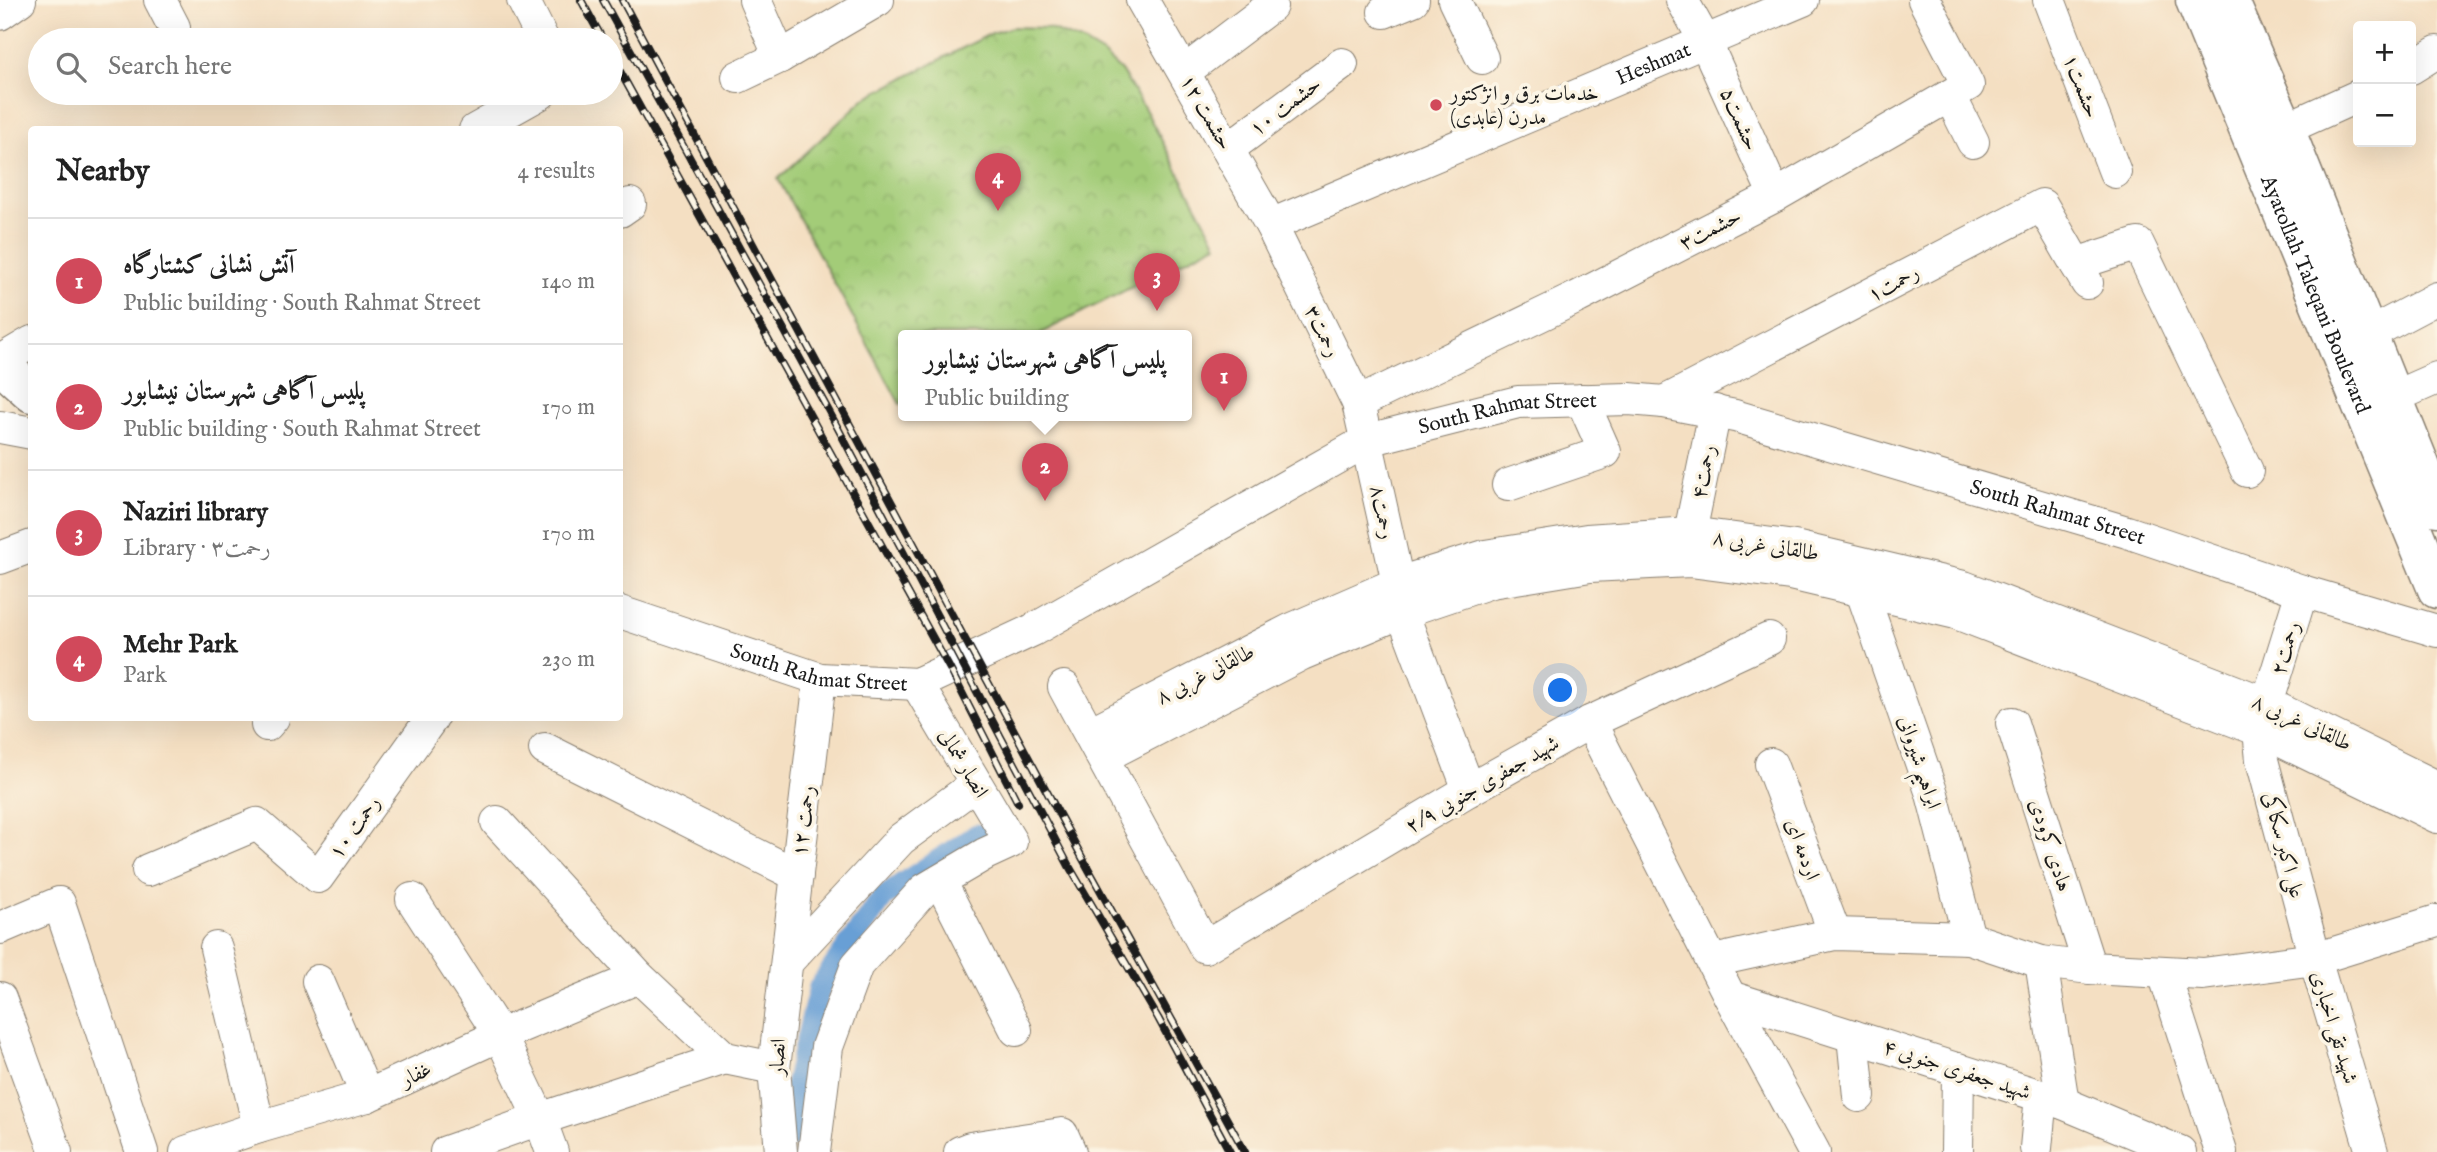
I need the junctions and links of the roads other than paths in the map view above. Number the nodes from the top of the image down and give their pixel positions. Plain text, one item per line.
1 (20, 0) edge
2 (523, 0) edge
3 (755, 0) edge
4 (878, 0) edge
5 (1142, 0) edge
6 (1413, 0) edge
7 (1454, 0) edge
8 (1682, 0) edge
9 (1803, 0) edge
10 (1924, 0) edge
11 (2049, 0) edge
12 (2195, 0) edge
13 (2230, 0) edge
14 (1271, 6) dead end
15 (1384, 12) dead end
16 (0, 14) edge
17 (537, 28) edge
18 (1705, 41) junction
19 (2437, 52) edge
20 (780, 57) junction
21 (1482, 58) dead end
22 (1342, 64) dead end
23 (2416, 65) edge
24 (1184, 72) junction
25 (738, 78) dead end
26 (1950, 96) junction
27 (2353, 98) edge
28 (520, 105) edge
29 (482, 126) edge
30 (2270, 138) junction
31 (1973, 142) dead end
32 (1228, 149) junction
33 (2115, 172) dead end
34 (1774, 196) junction
35 (1271, 225) junction
36 (2437, 298) edge
37 (2367, 335) junction
38 (28, 345) edge
39 (0, 363) edge
40 (2437, 378) edge
41 (28, 389) edge
42 (2394, 397) junction
43 (1582, 400) junction
44 (1664, 402) junction
45 (1359, 403) junction
46 (1715, 411) junction
47 (0, 428) edge
48 (28, 432) edge
49 (1368, 440) junction
50 (2430, 467) edge
51 (2247, 471) dead end
52 (1508, 485) dead end
53 (2437, 507) edge
54 (1690, 533) junction
55 (28, 548) edge
56 (1636, 550) junction
57 (0, 558) edge
58 (1861, 589) junction
59 (2437, 589) edge
60 (2302, 591) junction
61 (1400, 598) junction
62 (623, 613) edge
63 (2437, 631) edge
64 (1769, 639) dead end
65 (820, 680) junction
66 (916, 684) junction
67 (1063, 687) dead end
68 (2263, 717) junction
69 (430, 721) edge
70 (1590, 722) junction
71 (2012, 723) dead end
72 (1097, 745) junction
73 (545, 749) dead end
74 (1771, 764) dead end
75 (976, 784) junction
76 (2437, 787) edge
77 (1469, 790) junction
78 (2437, 817) edge
79 (497, 822) dead end
80 (148, 870) dead end
81 (797, 875) junction
82 (940, 881) junction
83 (412, 899) dead end
84 (2437, 921) edge
85 (0, 928) edge
86 (1835, 934) junction
87 (1969, 938) junction
88 (216, 948) dead end
89 (2315, 959) junction
90 (1713, 961) junction
91 (2041, 961) junction
92 (787, 962) junction
93 (2090, 968) junction
94 (2164, 973) junction
95 (639, 977) junction
96 (318, 981) dead end
97 (1730, 996) junction
98 (0, 998) edge
99 (1016, 1030) dead end
100 (499, 1035) junction
101 (1853, 1036) junction
102 (725, 1058) junction
103 (774, 1068) junction
104 (1958, 1069) junction
105 (367, 1096) junction
106 (1858, 1096) dead end
107 (2052, 1100) junction
108 (540, 1119) junction
109 (259, 1127) junction
110 (2036, 1148) dead end
111 (2172, 1150) edge
112 (56, 1152) edge
113 (142, 1152) edge
114 (186, 1152) edge
115 (446, 1152) edge
116 (552, 1152) edge
117 (781, 1152) edge
118 (814, 1152) edge
119 (960, 1152) edge
120 (1070, 1152) edge
121 (1814, 1152) edge
122 (1957, 1152) edge
123 (2221, 1152) edge
124 (2372, 1152) edge

1 - 16 street
2 - 17 street
3 - 20 street
4 - 20 street
5 - 24 street, حشمت ۱۲
6 - 15 street
7 - 21 street
8 - 18 street, حشمت۵
9 - 18 street, Heshmat
10 - 26 street
11 - 33 street, حشمت۱
12 - 30 main road, Ayatollah Taleqani Boulevard
13 - 30 main road, Ayatollah Taleqani Boulevard
14 - 24 street
18 - 34 street, حشمت۵
18 - 35 street, Heshmat
19 - 23 street
20 - 25 street
22 - 32 street, حشمت ۱۰
24 - 32 street, حشمت ۱۲
26 - 31 street
26 - 34 street, حشمت۳
27 - 30 street
28 - 29 street
30 - 37 main road, Ayatollah Taleqani Boulevard
30 - 59 main road, Ayatollah Taleqani Boulevard
32 - 35 street, حشمت ۱۲
34 - 45 street, حشمت۳
35 - 45 street, رحمت۳
36 - 37 street
37 - 42 main road, Ayatollah Taleqani Boulevard
38 - 39 street
39 - 41 main road
40 - 42 street
42 - 50 main road, Ayatollah Taleqani Boulevard
43 - 44 street, South Rahmat Street
43 - 49 street, South Rahmat Street
43 - 52 street
44 - 46 street, South Rahmat Street
44 - 51 street, رحمت۱
45 - 49 street, رحمت۳
46 - 54 street, رحمت۴
46 - 60 street, South Rahmat Street
47 - 48 street
49 - 61 street, رحمت۸
49 - 66 street, South Rahmat Street
50 - 53 main road, Ayatollah Taleqani Boulevard
54 - 56 street, طالقانی غربی ۸
54 - 68 street, طالقانی غربی ۸
55 - 57 street
56 - 58 street, طالقانی غربی ۸
56 - 61 street, طالقانی غربی ۸
58 - 68 street, طالقانی غربی ۸
58 - 87 street, ابراهیم شیروانی
60 - 63 street, South Rahmat Street
60 - 68 street, رحمت۲
61 - 72 street, طالقانی غربی ۸
61 - 77 street, رحمت۸
62 - 65 street, South Rahmat Street
64 - 70 street, شهید جعفری جنوبی ۲/۹
65 - 66 street, South Rahmat Street
65 - 81 street, رحمت ۱۲
66 - 75 street, انصار شمالی
67 - 72 street
68 - 76 street, طالقانی غربی ۸
68 - 78 street, طالقانی غربی ۸
68 - 89 street, علی اکبر سکاکی
69 - 80 street, رحمت ۱۰
70 - 77 street, شهید جعفری جنوبی ۲/۹
70 - 90 street
71 - 93 street, هادی کرودی
72 - 77 street, شهید جعفری جنوبی ۲/۹
73 - 81 street
74 - 86 street, اردمه ای
75 - 82 street, انصار شمالی
75 - 92 street
79 - 95 street
81 - 92 street, رحمت ۱۲
82 - 99 street
82 - 118 street
83 - 100 street
84 - 89 street
85 - 113 street
86 - 87 street
86 - 90 street
87 - 91 street
88 - 109 street
89 - 94 street
89 - 124 street, شهید تقی اخباری
90 - 97 street
91 - 93 street
91 - 107 street
92 - 103 street, انصار
93 - 94 street
94 - 123 street
95 - 100 street, غفار
95 - 102 street
96 - 105 street
97 - 101 street, شهید جعفری جنوبی ۴
97 - 121 street
98 - 112 street
100 - 105 street, غفار
100 - 108 street
101 - 104 street, شهید جعفری جنوبی ۴
101 - 106 street
102 - 103 street
102 - 108 street
103 - 117 street, انصار
104 - 107 street, شهید جعفری جنوبی ۴
104 - 122 street
105 - 109 street, غفار
107 - 110 street
107 - 111 street, شهید جعفری جنوبی ۴
108 - 115 street
108 - 116 street
109 - 114 street, غفار
119 - 120 street

